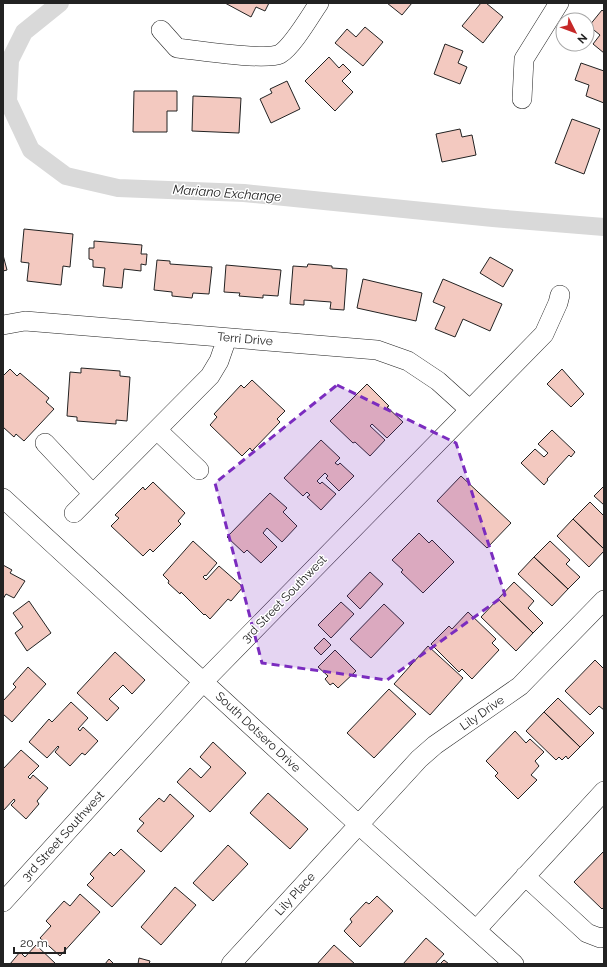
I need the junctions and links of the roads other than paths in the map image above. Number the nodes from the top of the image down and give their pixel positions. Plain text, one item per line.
1 (319, 3) edge
2 (559, 3) edge
3 (161, 30) dead end
4 (522, 99) dead end
5 (560, 295) dead end
6 (3, 325) edge
7 (227, 338) junction
8 (469, 409) junction
9 (157, 430) junction
10 (45, 443) dead end
11 (199, 470) dead end
12 (93, 494) junction
13 (3, 498) edge
14 (74, 513) dead end
15 (604, 600) edge
16 (204, 682) junction
17 (604, 791) edge
18 (359, 825) junction
19 (525, 876) junction
20 (3, 902) edge
21 (476, 930) junction
22 (604, 937) edge
23 (231, 964) edge
24 (514, 964) edge

1 - 3 street
2 - 4 street
5 - 8 street, 3rd Street Southwest
6 - 7 street, Terri Drive
7 - 8 street, Terri Drive
7 - 9 street
8 - 16 street, 3rd Street Southwest
9 - 11 street
9 - 12 street
10 - 12 street
12 - 14 street
13 - 16 street, South Dotsero Drive
15 - 18 street, Lily Drive
16 - 18 street, South Dotsero Drive
16 - 20 street, 3rd Street Southwest
17 - 19 street
18 - 21 street, South Dotsero Drive
18 - 23 street, Lily Place
19 - 21 street
19 - 22 street
21 - 24 street, South Dotsero Drive

